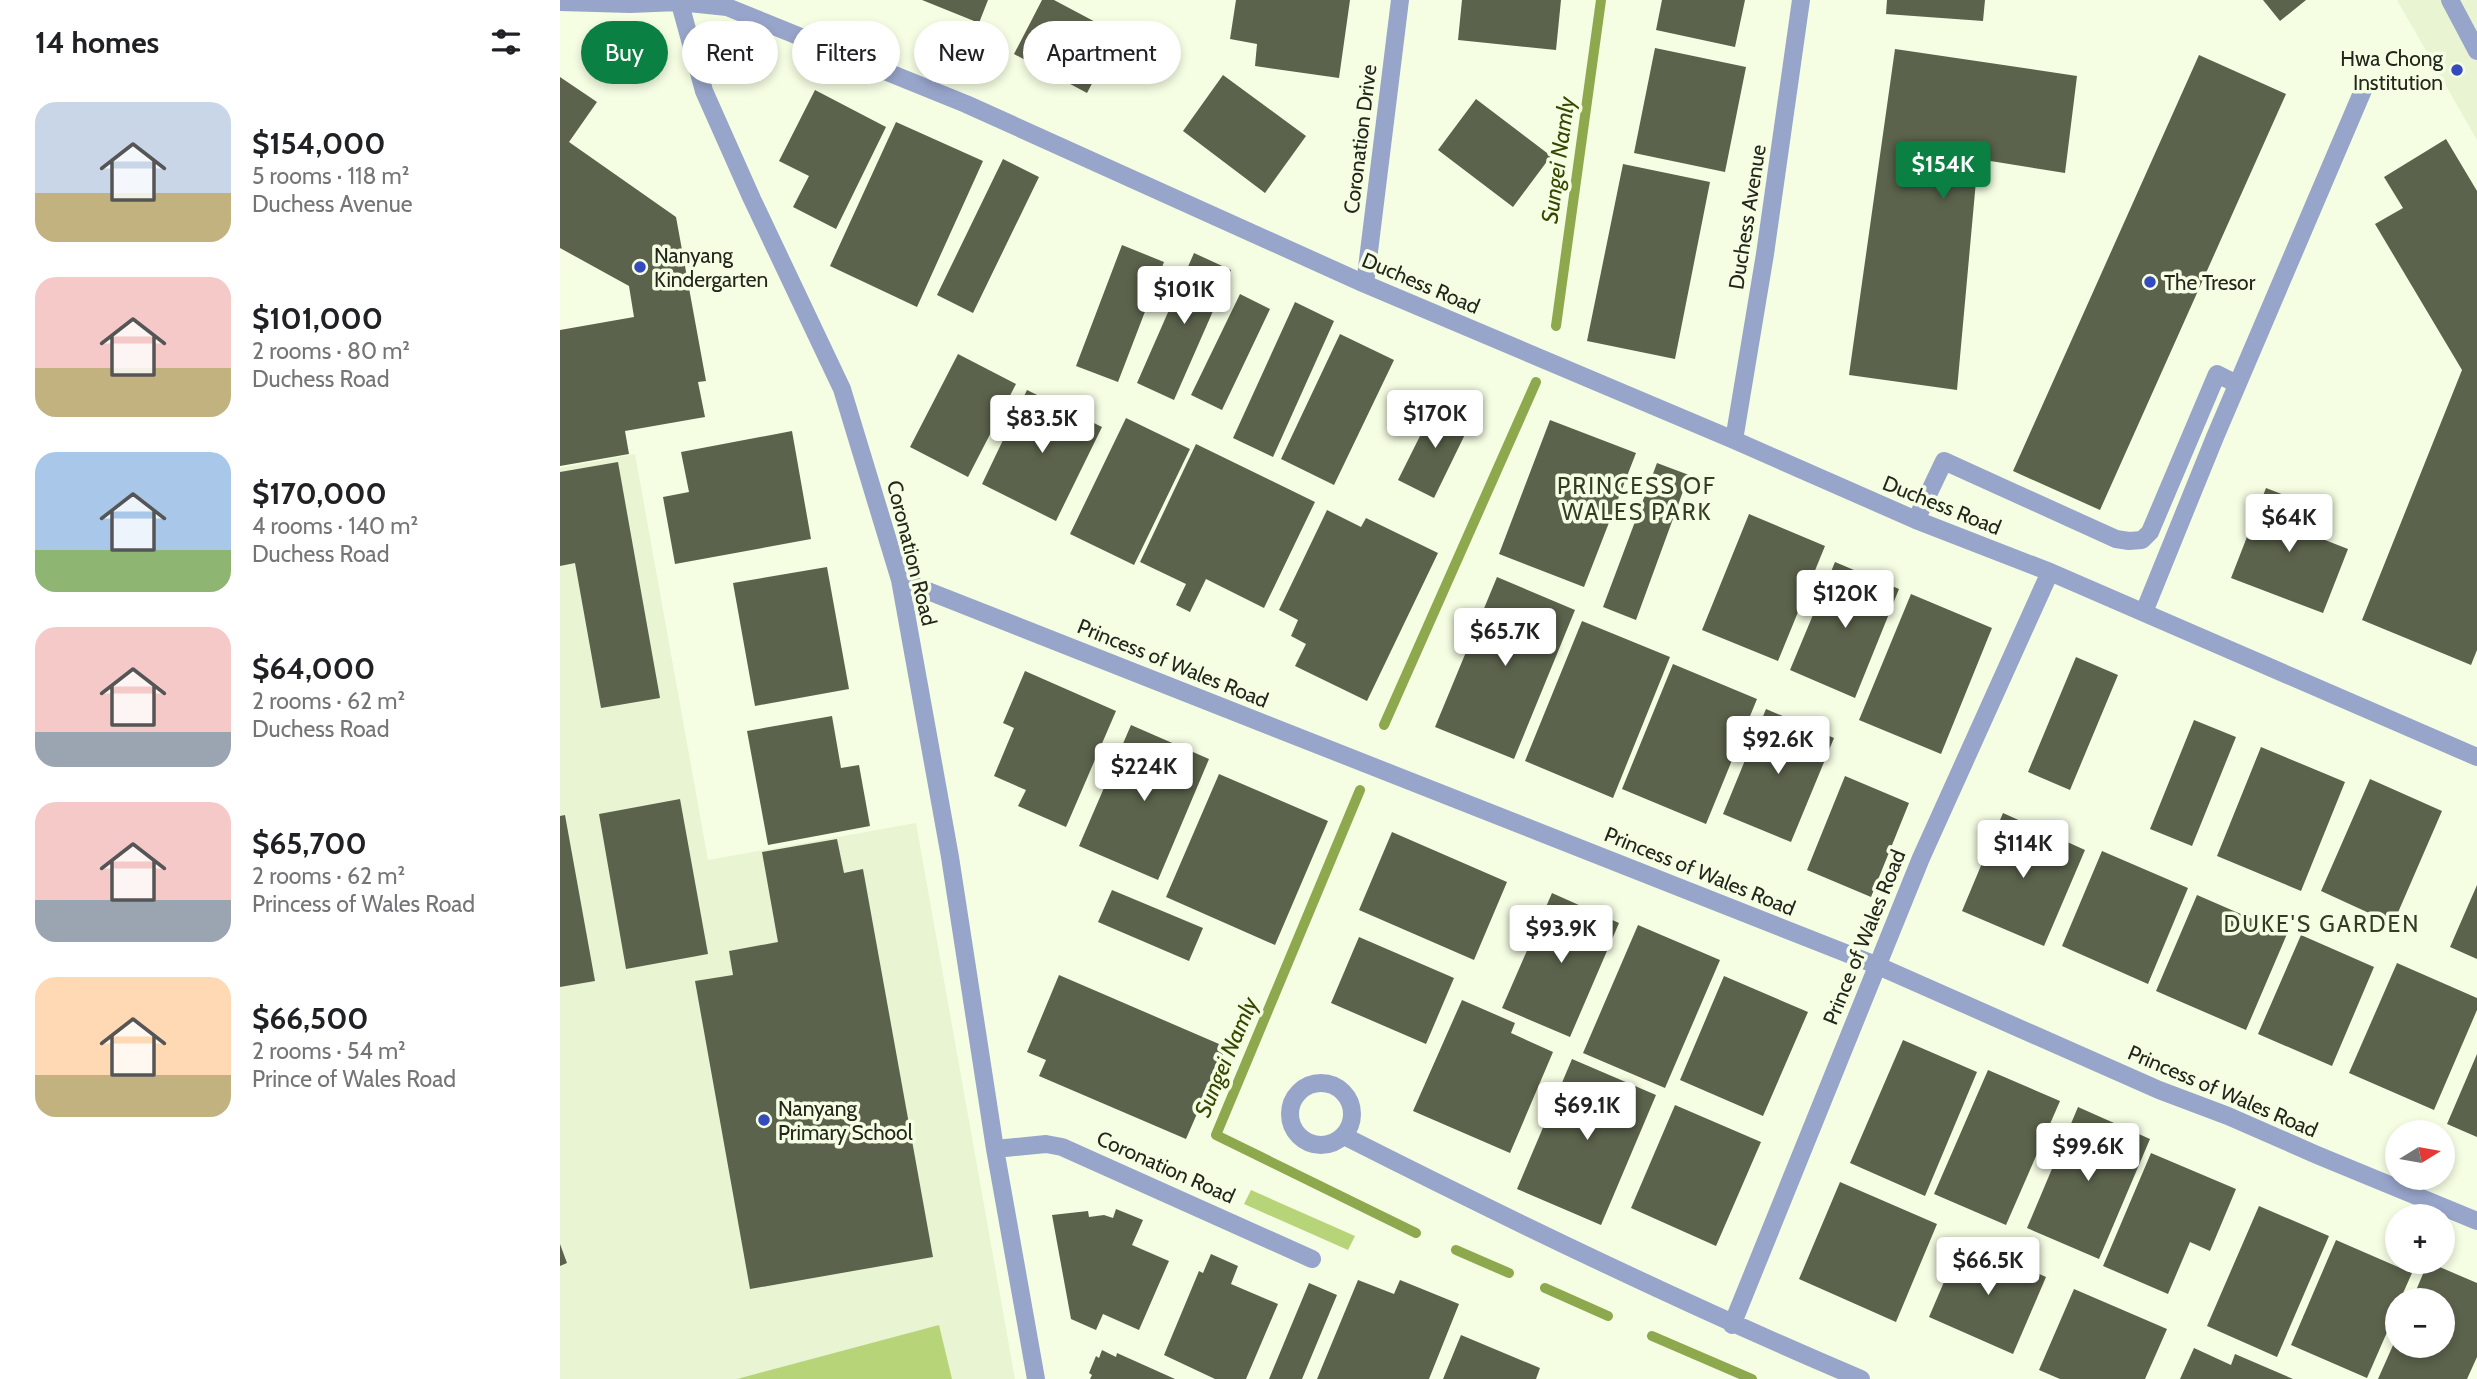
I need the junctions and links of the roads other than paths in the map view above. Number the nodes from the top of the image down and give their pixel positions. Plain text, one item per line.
1 (1400, 0) edge
2 (1801, 0) edge
3 (2450, 0) edge
4 (679, 1) edge
5 (560, 2) edge
6 (2477, 51) edge
7 (2364, 88) dead end
8 (1365, 284) junction
9 (2237, 384) junction
10 (1734, 440) junction
11 (1916, 520) junction
12 (2050, 572) junction
13 (900, 580) junction
14 (2144, 612) junction
15 (2477, 757) edge
16 (1876, 965) junction
17 (1344, 1136) dead end
18 (995, 1149) junction
19 (2477, 1221) edge
20 (1312, 1259) dead end
21 (1732, 1325) junction
22 (1036, 1379) edge
23 (1861, 1379) edge

1 - 8 street, Coronation Drive
2 - 10 street, Duchess Avenue
3 - 6 street
4 - 5 street, Duchess Road
4 - 8 street, Duchess Road
4 - 13 street, Coronation Road
7 - 9 street
8 - 10 street, Duchess Road
9 - 11 street
9 - 14 street
10 - 11 street, Duchess Road
11 - 12 street, Duchess Road
12 - 14 street, Duchess Road
12 - 16 street, Prince of Wales Road
13 - 16 street, Princess of Wales Road
13 - 18 street, Coronation Road
14 - 15 street, Duchess Road
16 - 19 street, Princess of Wales Road
16 - 21 street, Prince of Wales Road
17 - 21 street
18 - 20 street, Coronation Road
18 - 22 street, Coronation Road
21 - 23 street

